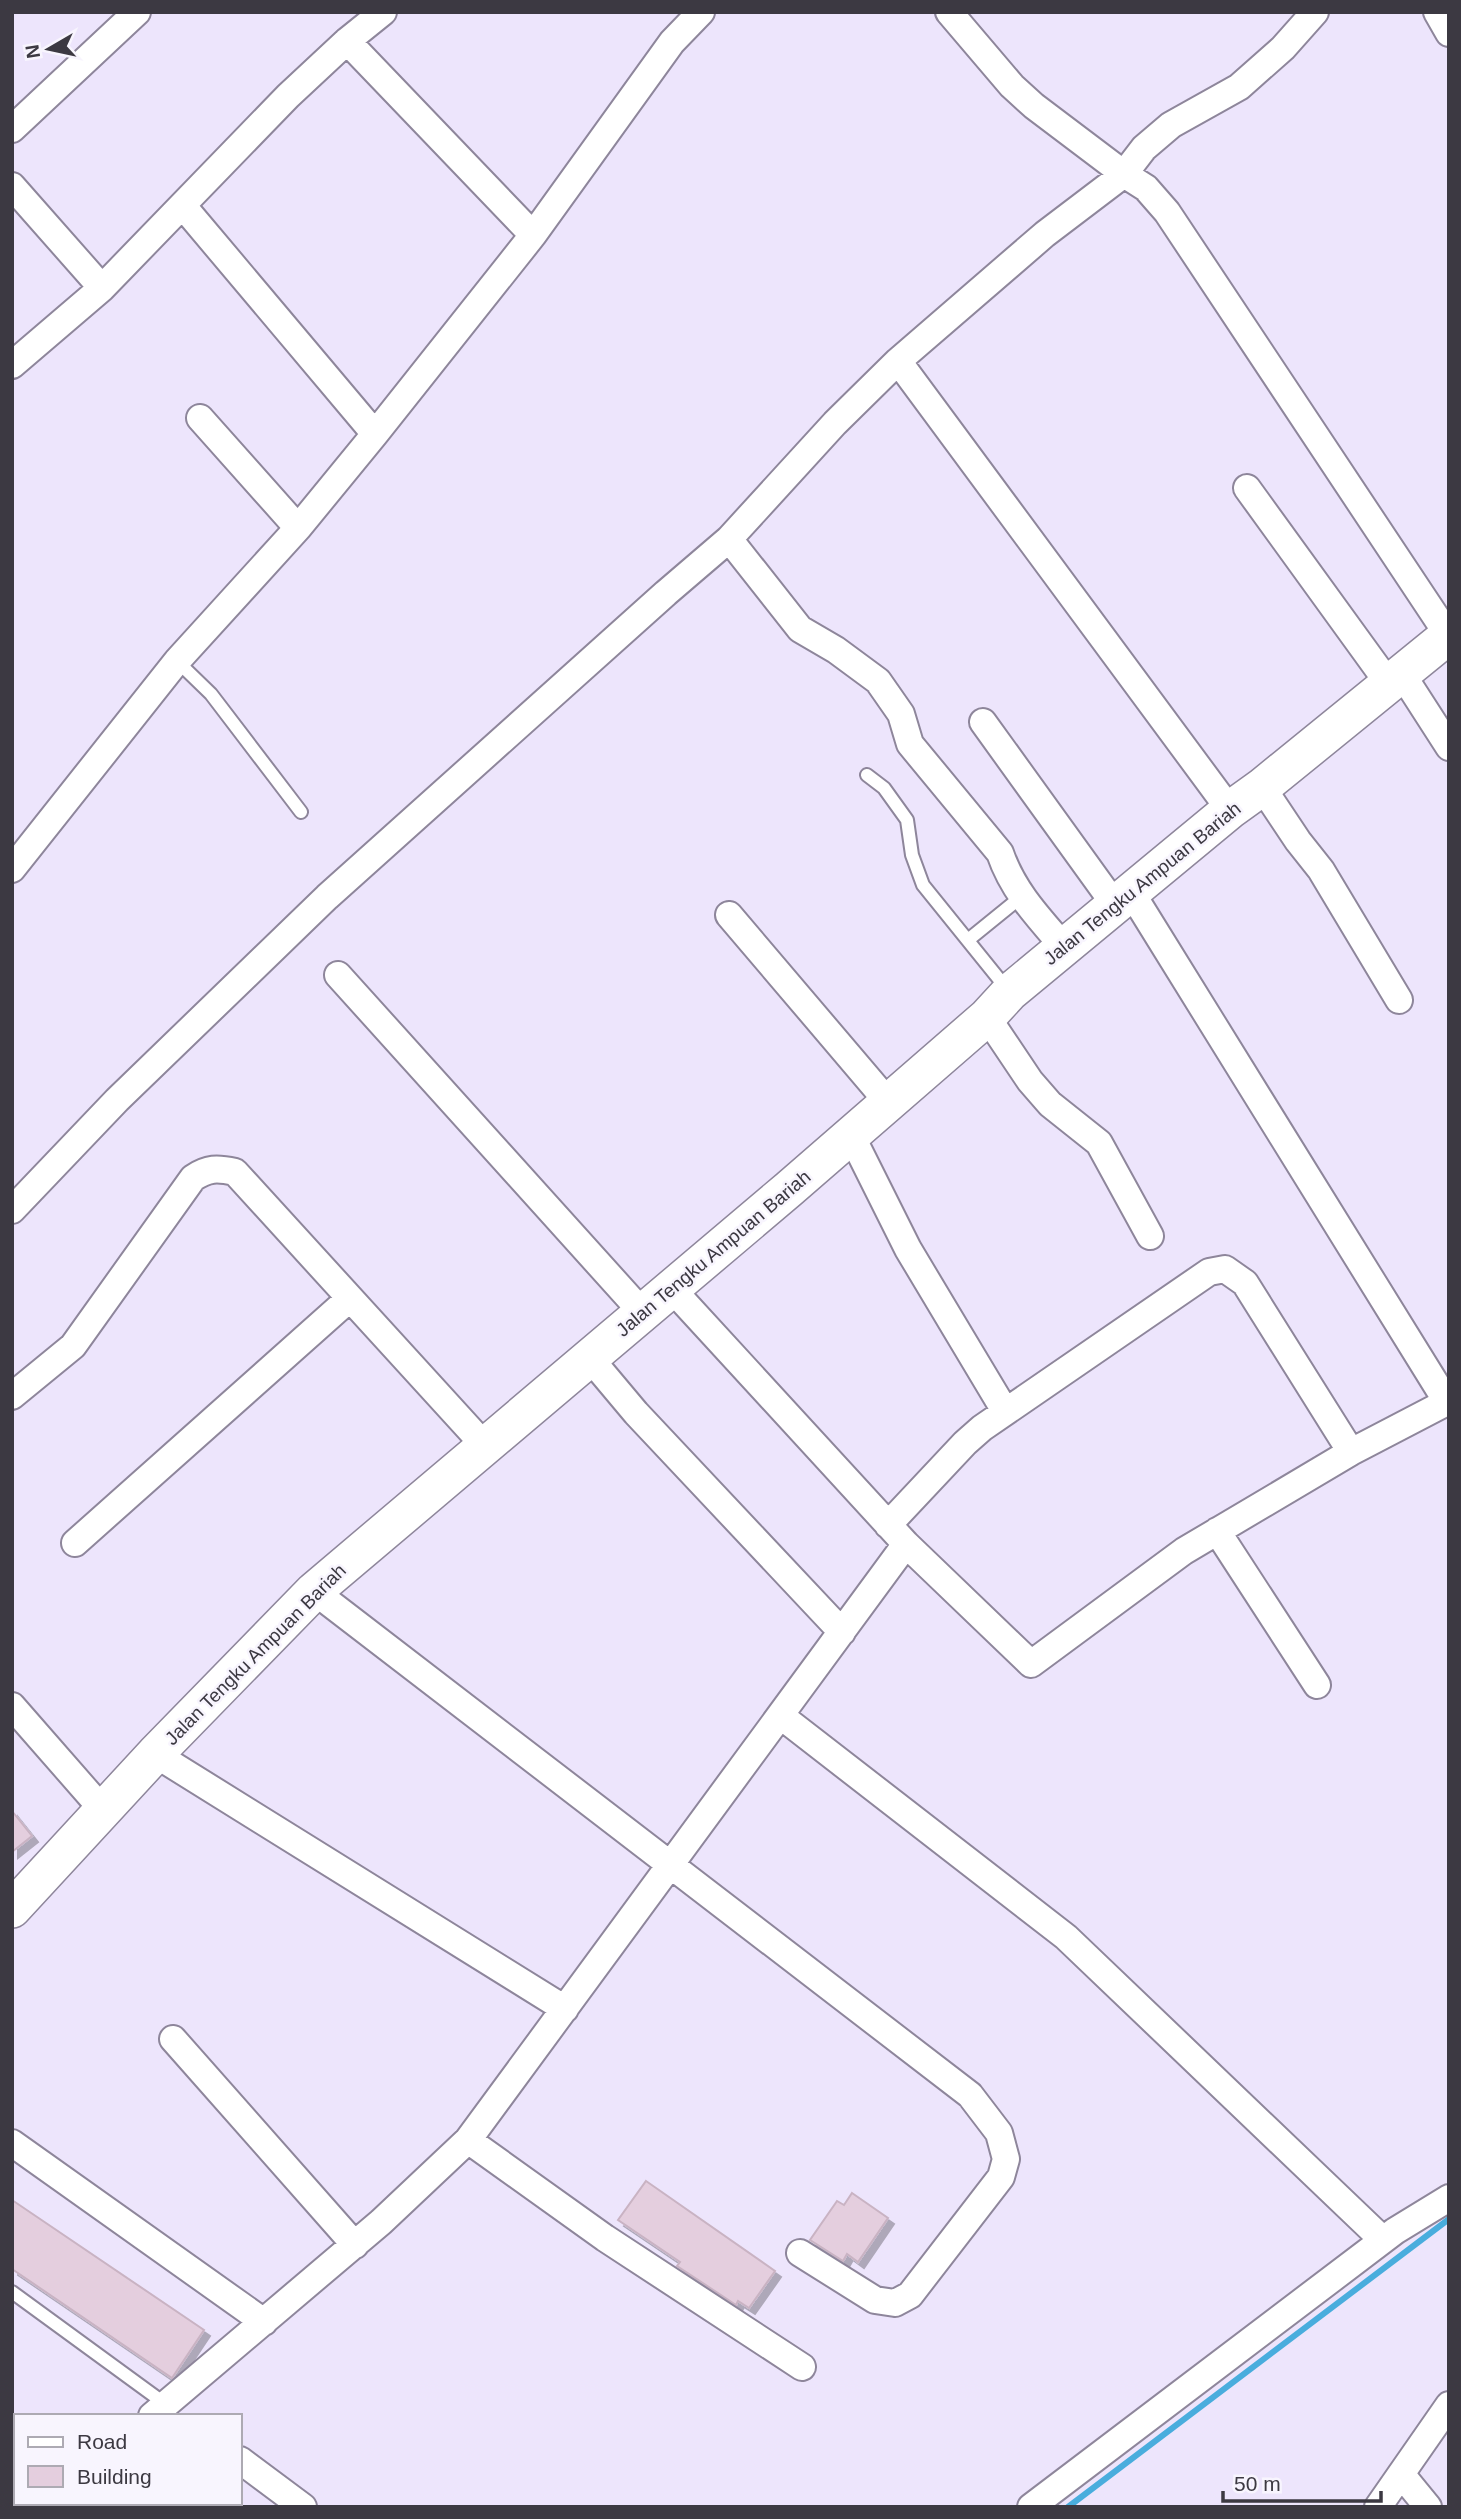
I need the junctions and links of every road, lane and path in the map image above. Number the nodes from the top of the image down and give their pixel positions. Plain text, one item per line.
1 (136, 12) edge
2 (383, 12) edge
3 (949, 12) edge
4 (1315, 12) edge
5 (1437, 12) edge
6 (695, 14) edge
7 (1449, 33) edge
8 (347, 41) junction
9 (12, 129) edge
10 (1124, 174) junction
11 (12, 187) edge
12 (183, 206) junction
13 (533, 236) junction
14 (102, 288) junction
15 (898, 361) junction
16 (12, 365) edge
17 (200, 418) dead end
18 (375, 434) junction
19 (1247, 488) dead end
20 (298, 528) junction
21 (729, 539) junction
22 (1449, 635) edge
23 (177, 661) junction
24 (1395, 679) junction
25 (983, 722) dead end
26 (1449, 747) edge
27 (867, 775) dead end
28 (1262, 788) junction
29 (1230, 810) junction
30 (300, 812) dead end
31 (12, 869) edge
32 (1021, 897) junction
33 (1123, 898) junction
34 (729, 915) dead end
35 (968, 940) junction
36 (1064, 947) junction
37 (338, 975) dead end
38 (1399, 1000) dead end
39 (998, 1004) junction
40 (888, 1102) junction
41 (851, 1135) junction
42 (12, 1210) edge
43 (1150, 1236) dead end
44 (671, 1288) junction
45 (349, 1299) junction
46 (642, 1312) junction
47 (589, 1357) junction
48 (12, 1396) edge
49 (1448, 1401) edge
50 (1004, 1411) junction
51 (485, 1446) junction
52 (1351, 1452) junction
53 (888, 1525) junction
54 (1217, 1531) junction
55 (75, 1543) dead end
56 (906, 1544) junction
57 (314, 1591) junction
58 (842, 1632) junction
59 (1317, 1685) dead end
60 (12, 1706) edge
61 (781, 1716) junction
62 (155, 1754) junction
63 (103, 1810) junction
64 (670, 1865) junction
65 (17, 1893) edge
66 (565, 2009) junction
67 (173, 2039) dead end
68 (468, 2140) junction
69 (12, 2143) edge
70 (1449, 2198) edge
71 (1383, 2241) junction
72 (355, 2245) junction
73 (800, 2253) dead end
74 (12, 2292) edge
75 (264, 2322) junction
76 (802, 2367) dead end
77 (1449, 2405) edge
78 (166, 2412) edge
79 (242, 2461) edge
80 (1401, 2474) junction
81 (303, 2507) edge
82 (1031, 2507) edge
83 (1378, 2507) edge
84 (1428, 2507) edge

1 - 9 street
2 - 8 street
3 - 10 street
4 - 10 street
5 - 7 street
6 - 13 street
8 - 12 street
8 - 13 street
10 - 15 street
10 - 22 street
11 - 14 street
12 - 14 street
12 - 18 street
13 - 18 street
14 - 16 street
15 - 21 street
15 - 29 street
17 - 20 street
18 - 20 street
19 - 24 street
20 - 23 street
21 - 32 street
21 - 42 street
22 - 24 main road, Jalan Tengku Ampuan Bariah
23 - 30 lane
23 - 31 street
24 - 26 street
24 - 28 main road, Jalan Tengku Ampuan Bariah
25 - 33 street
27 - 35 lane
28 - 29 main road, Jalan Tengku Ampuan Bariah
28 - 38 street
29 - 33 main road, Jalan Tengku Ampuan Bariah
32 - 35 lane
32 - 36 street
33 - 36 main road, Jalan Tengku Ampuan Bariah
33 - 49 street
34 - 40 street
35 - 39 lane
36 - 39 main road, Jalan Tengku Ampuan Bariah
37 - 46 street
39 - 40 main road, Jalan Tengku Ampuan Bariah
39 - 43 street
40 - 41 main road, Jalan Tengku Ampuan Bariah
41 - 44 main road, Jalan Tengku Ampuan Bariah
41 - 50 street
44 - 46 main road, Jalan Tengku Ampuan Bariah
44 - 53 street
45 - 48 street
45 - 51 street
45 - 55 street
46 - 47 main road, Jalan Tengku Ampuan Bariah
47 - 51 main road, Jalan Tengku Ampuan Bariah
47 - 58 street
49 - 52 street
50 - 52 street
50 - 53 street
51 - 57 main road, Jalan Tengku Ampuan Bariah
52 - 54 street
53 - 56 street
54 - 56 street
54 - 59 street
56 - 58 street
57 - 62 main road, Jalan Tengku Ampuan Bariah
57 - 64 street
58 - 61 street
60 - 63 street
61 - 64 street
61 - 71 street
62 - 63 main road, Jalan Tengku Ampuan Bariah
62 - 66 street
63 - 65 main road, Jalan Tengku Ampuan Bariah
64 - 66 street
64 - 73 street
66 - 68 street
67 - 72 street
68 - 72 street
68 - 76 street
69 - 75 street
70 - 71 street
71 - 82 street
72 - 75 street
74 - 78 lane
75 - 78 street
77 - 80 street
79 - 81 street
80 - 83 street
80 - 84 street

